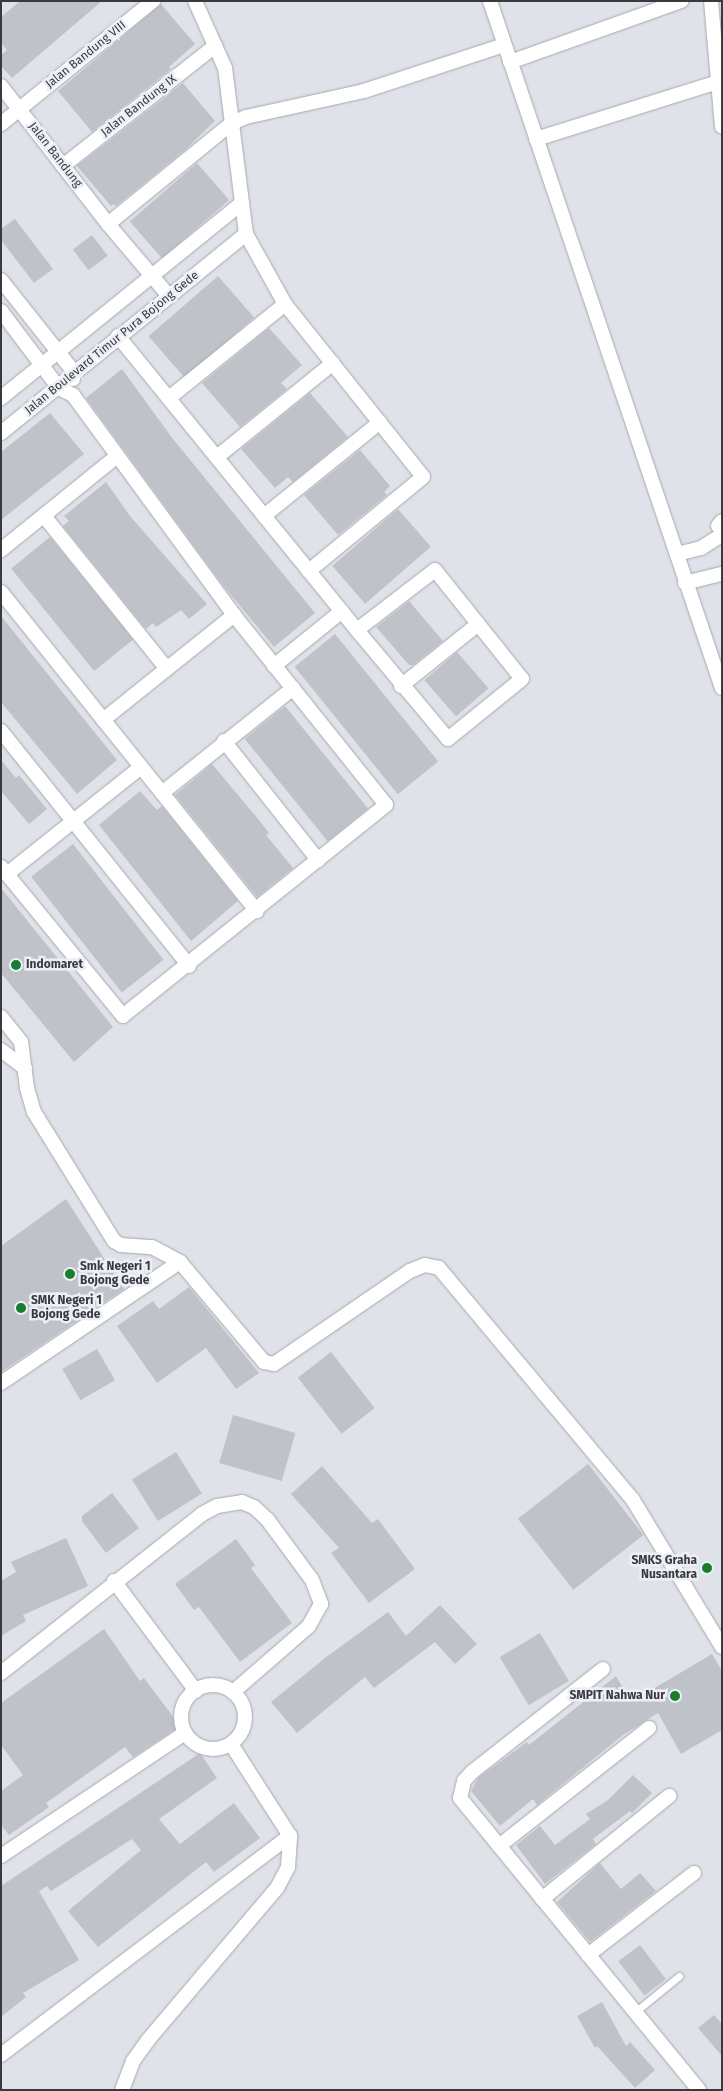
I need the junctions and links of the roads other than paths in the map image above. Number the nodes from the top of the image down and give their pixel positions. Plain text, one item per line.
1 (153, 1) edge
2 (194, 1) edge
3 (490, 1) edge
4 (681, 1) edge
5 (711, 1) edge
6 (504, 45) junction
7 (215, 46) junction
8 (510, 62) junction
9 (718, 82) junction
10 (1, 86) edge
11 (20, 109) junction
12 (232, 123) junction
13 (1, 124) edge
14 (722, 127) edge
15 (536, 139) junction
16 (63, 166) junction
17 (242, 203) junction
18 (108, 224) junction
19 (246, 234) junction
20 (151, 277) junction
21 (1, 280) edge
22 (168, 295) junction
23 (285, 304) junction
24 (1, 311) edge
25 (118, 336) junction
26 (57, 353) junction
27 (333, 363) junction
28 (43, 365) junction
29 (73, 371) junction
30 (59, 388) junction
31 (73, 395) junction
32 (1, 398) edge
33 (169, 398) junction
34 (380, 422) junction
35 (1, 433) edge
36 (117, 456) junction
37 (216, 457) junction
38 (44, 516) junction
39 (264, 516) junction
40 (719, 529) edge
41 (1, 550) edge
42 (676, 554) junction
43 (309, 571) junction
44 (722, 574) edge
45 (685, 582) junction
46 (1, 592) edge
47 (342, 611) junction
48 (234, 615) junction
49 (478, 624) junction
50 (357, 630) junction
51 (274, 666) junction
52 (166, 669) junction
53 (401, 686) junction
54 (292, 688) junction
55 (722, 688) edge
56 (104, 720) junction
57 (1, 731) edge
58 (224, 741) junction
59 (141, 766) junction
60 (162, 793) junction
61 (73, 821) junction
62 (318, 860) junction
63 (4, 870) edge
64 (257, 911) junction
65 (189, 966) junction
66 (1, 1017) edge
67 (1, 1050) edge
68 (25, 1068) junction
69 (180, 1262) junction
70 (1, 1383) edge
71 (114, 1581) junction
72 (722, 1647) edge
73 (603, 1669) dead end
74 (1, 1673) edge
75 (196, 1691) junction
76 (234, 1692) junction
77 (649, 1728) dead end
78 (185, 1733) junction
79 (231, 1744) junction
80 (669, 1796) dead end
81 (290, 1836) junction
82 (499, 1846) junction
83 (1, 1856) edge
84 (694, 1873) dead end
85 (542, 1899) junction
86 (588, 1955) junction
87 (679, 1976) dead end
88 (635, 2012) junction
89 (1, 2055) edge
90 (122, 2090) edge
91 (699, 2090) edge

1 - 11 street, Jalan Bandung VIII
2 - 7 street
3 - 6 street
4 - 8 street
5 - 9 street
6 - 8 street
6 - 12 street
7 - 12 street
7 - 16 street, Jalan Bandung IX
8 - 15 street
9 - 14 street
9 - 15 street
10 - 11 street, Jalan Bandung
11 - 13 street, Jalan Bandung VIII
11 - 16 street, Jalan Bandung
12 - 17 street
12 - 18 street
15 - 42 street
16 - 18 street, Jalan Bandung
17 - 19 street
17 - 20 street
18 - 20 street, Jalan Bandung
19 - 22 street, Jalan Boulevard Timur Pura Bojong Gede
19 - 23 street
20 - 22 street, Jalan Bandung
20 - 26 street
21 - 26 street
22 - 25 street, Jalan Boulevard Timur Pura Bojong Gede
23 - 27 street
23 - 33 street
24 - 28 street
25 - 29 street, Jalan Boulevard Timur Pura Bojong Gede
25 - 33 street
26 - 28 street
26 - 29 street
27 - 34 street
27 - 37 street
28 - 30 street
28 - 32 street
29 - 30 street, Jalan Boulevard Timur Pura Bojong Gede
29 - 31 street
30 - 31 street
30 - 35 street, Jalan Boulevard Timur Pura Bojong Gede
31 - 36 street
33 - 37 street
34 - 39 street
34 - 43 street
36 - 38 street
36 - 48 street
37 - 39 street
38 - 41 street
38 - 52 street
39 - 43 street
40 - 42 street
42 - 45 street
43 - 47 street
44 - 45 street
45 - 55 street
46 - 56 street
47 - 50 street
47 - 51 street
48 - 51 street
48 - 52 street
49 - 50 street
49 - 53 street
49 - 53 street
50 - 53 street
51 - 54 street
52 - 56 street
54 - 58 street
54 - 62 street
56 - 59 street
57 - 61 street
58 - 60 street
58 - 62 street
59 - 60 street
59 - 61 street
60 - 64 street
61 - 63 street
61 - 65 street
62 - 64 street
63 - 65 street
64 - 65 street
66 - 68 street
67 - 68 street
68 - 69 street
69 - 70 street
69 - 72 street
71 - 74 street
71 - 75 street
71 - 76 street
73 - 82 street
75 - 76 street
75 - 78 street
76 - 79 street
77 - 82 street
78 - 79 street
78 - 83 street
79 - 81 street
80 - 85 street
81 - 89 street
81 - 90 street
82 - 85 street
84 - 86 street
85 - 86 street
86 - 88 street
87 - 88 lane
88 - 91 street

